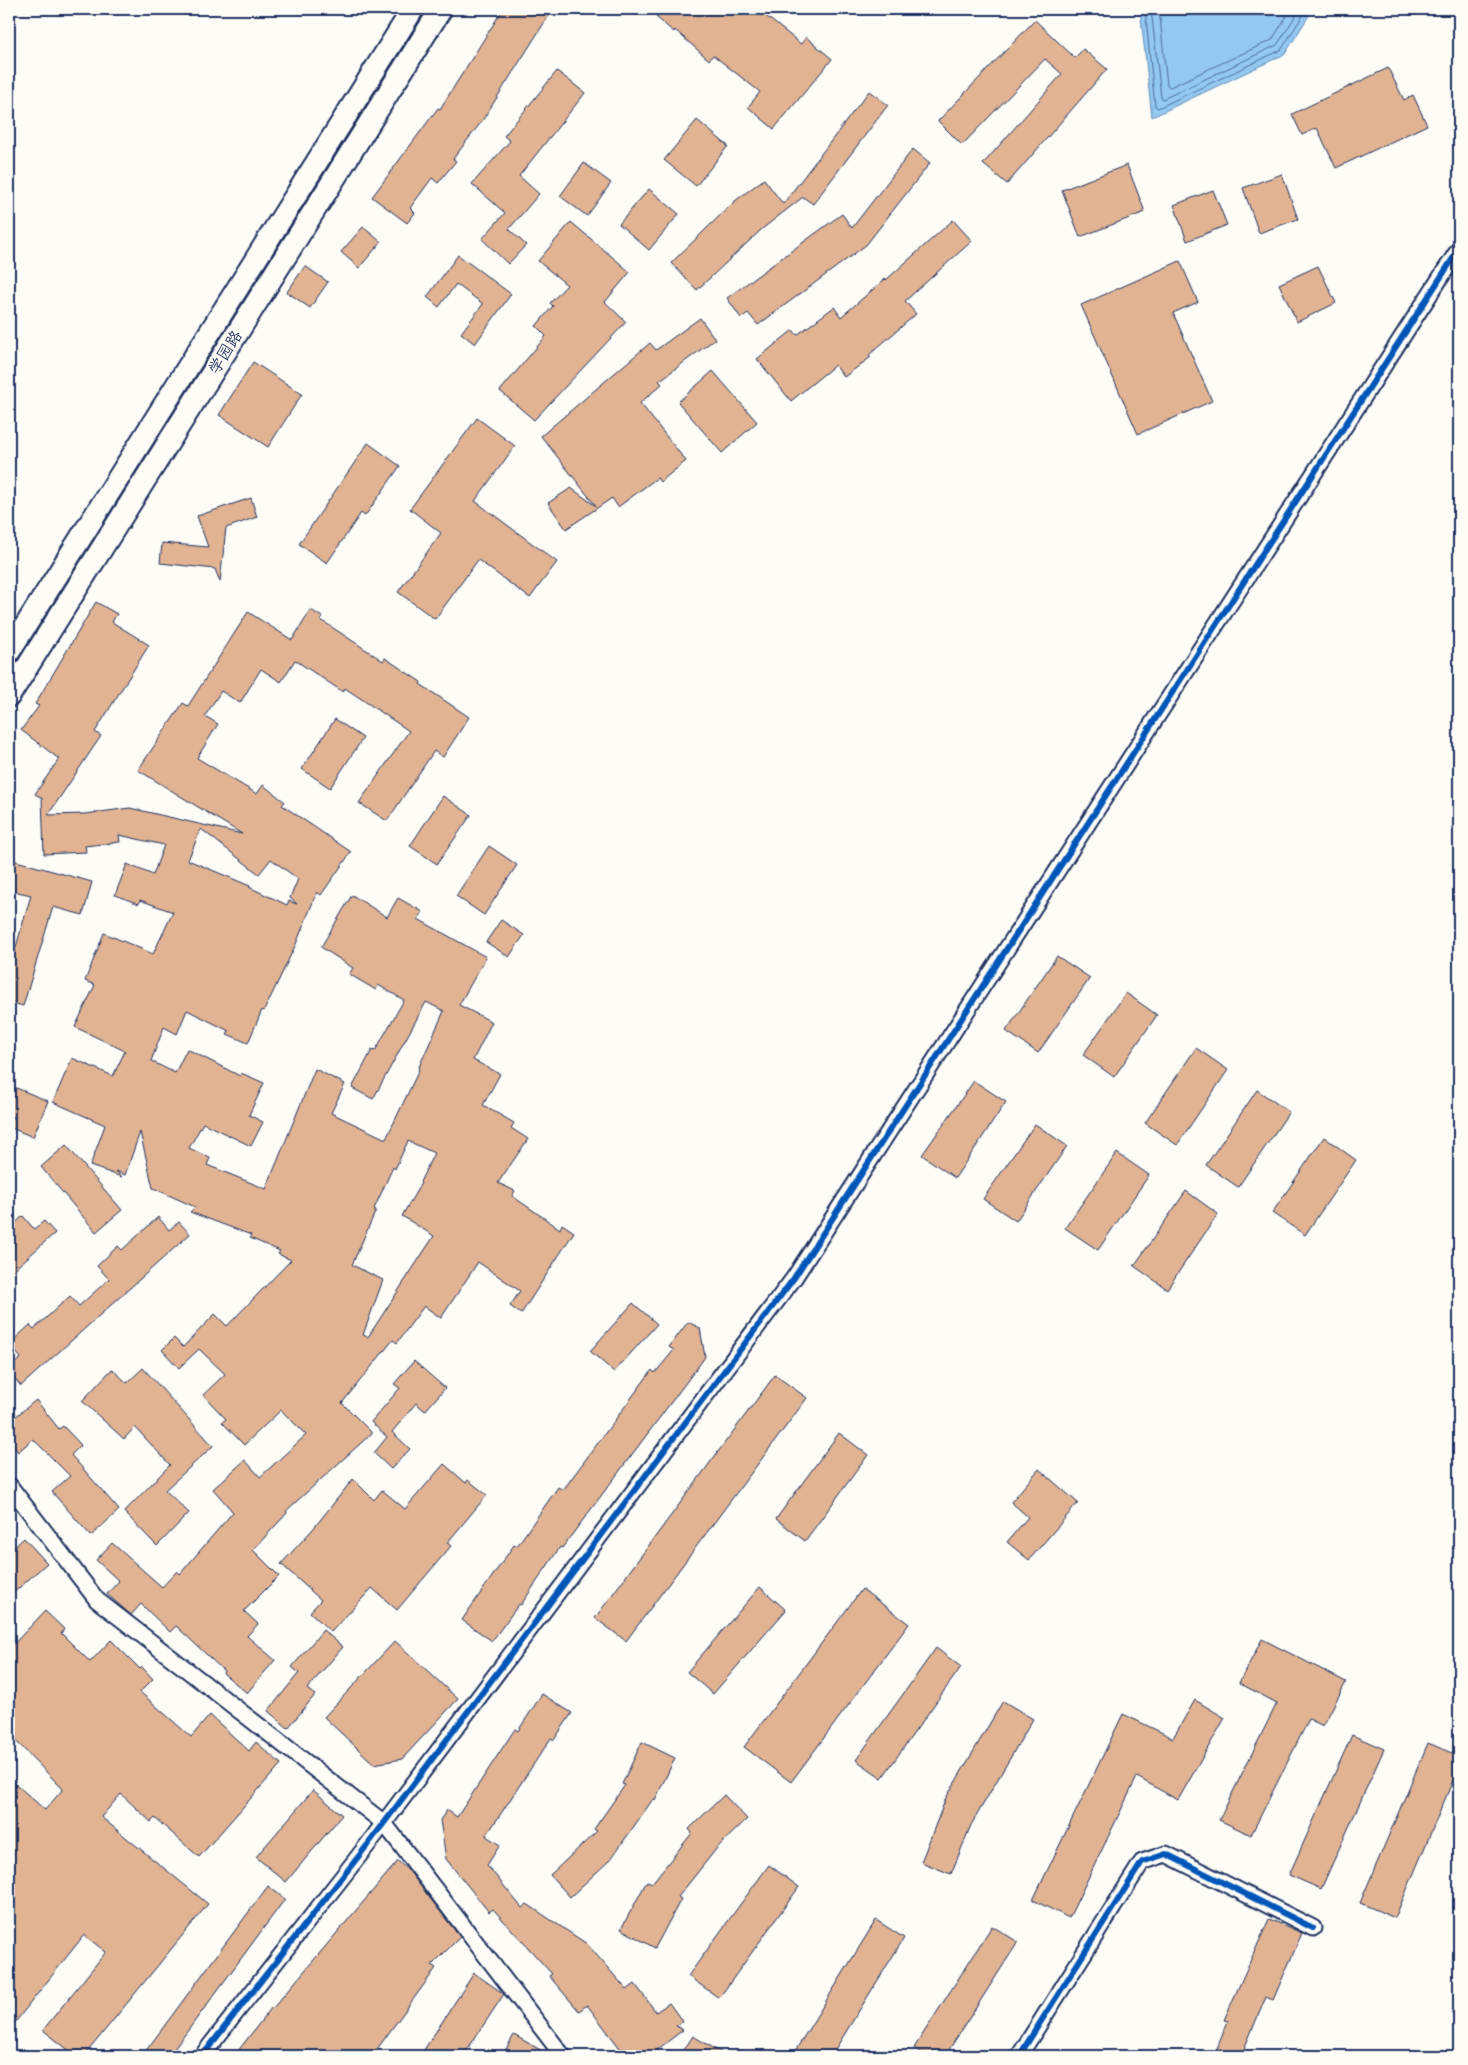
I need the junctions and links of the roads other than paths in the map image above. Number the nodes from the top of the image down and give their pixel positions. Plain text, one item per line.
1 (412, 9) edge
2 (441, 9) edge
3 (1459, 249) edge
4 (9, 652) edge
5 (9, 696) edge
6 (9, 1486) edge
7 (384, 1823) junction
8 (1313, 1928) dead end
9 (202, 2056) edge
10 (563, 2056) edge
11 (1019, 2056) edge

1 - 4 main road
2 - 5 main road, 学园路
3 - 7 street
6 - 7 street
7 - 9 street
7 - 10 street
8 - 11 street

